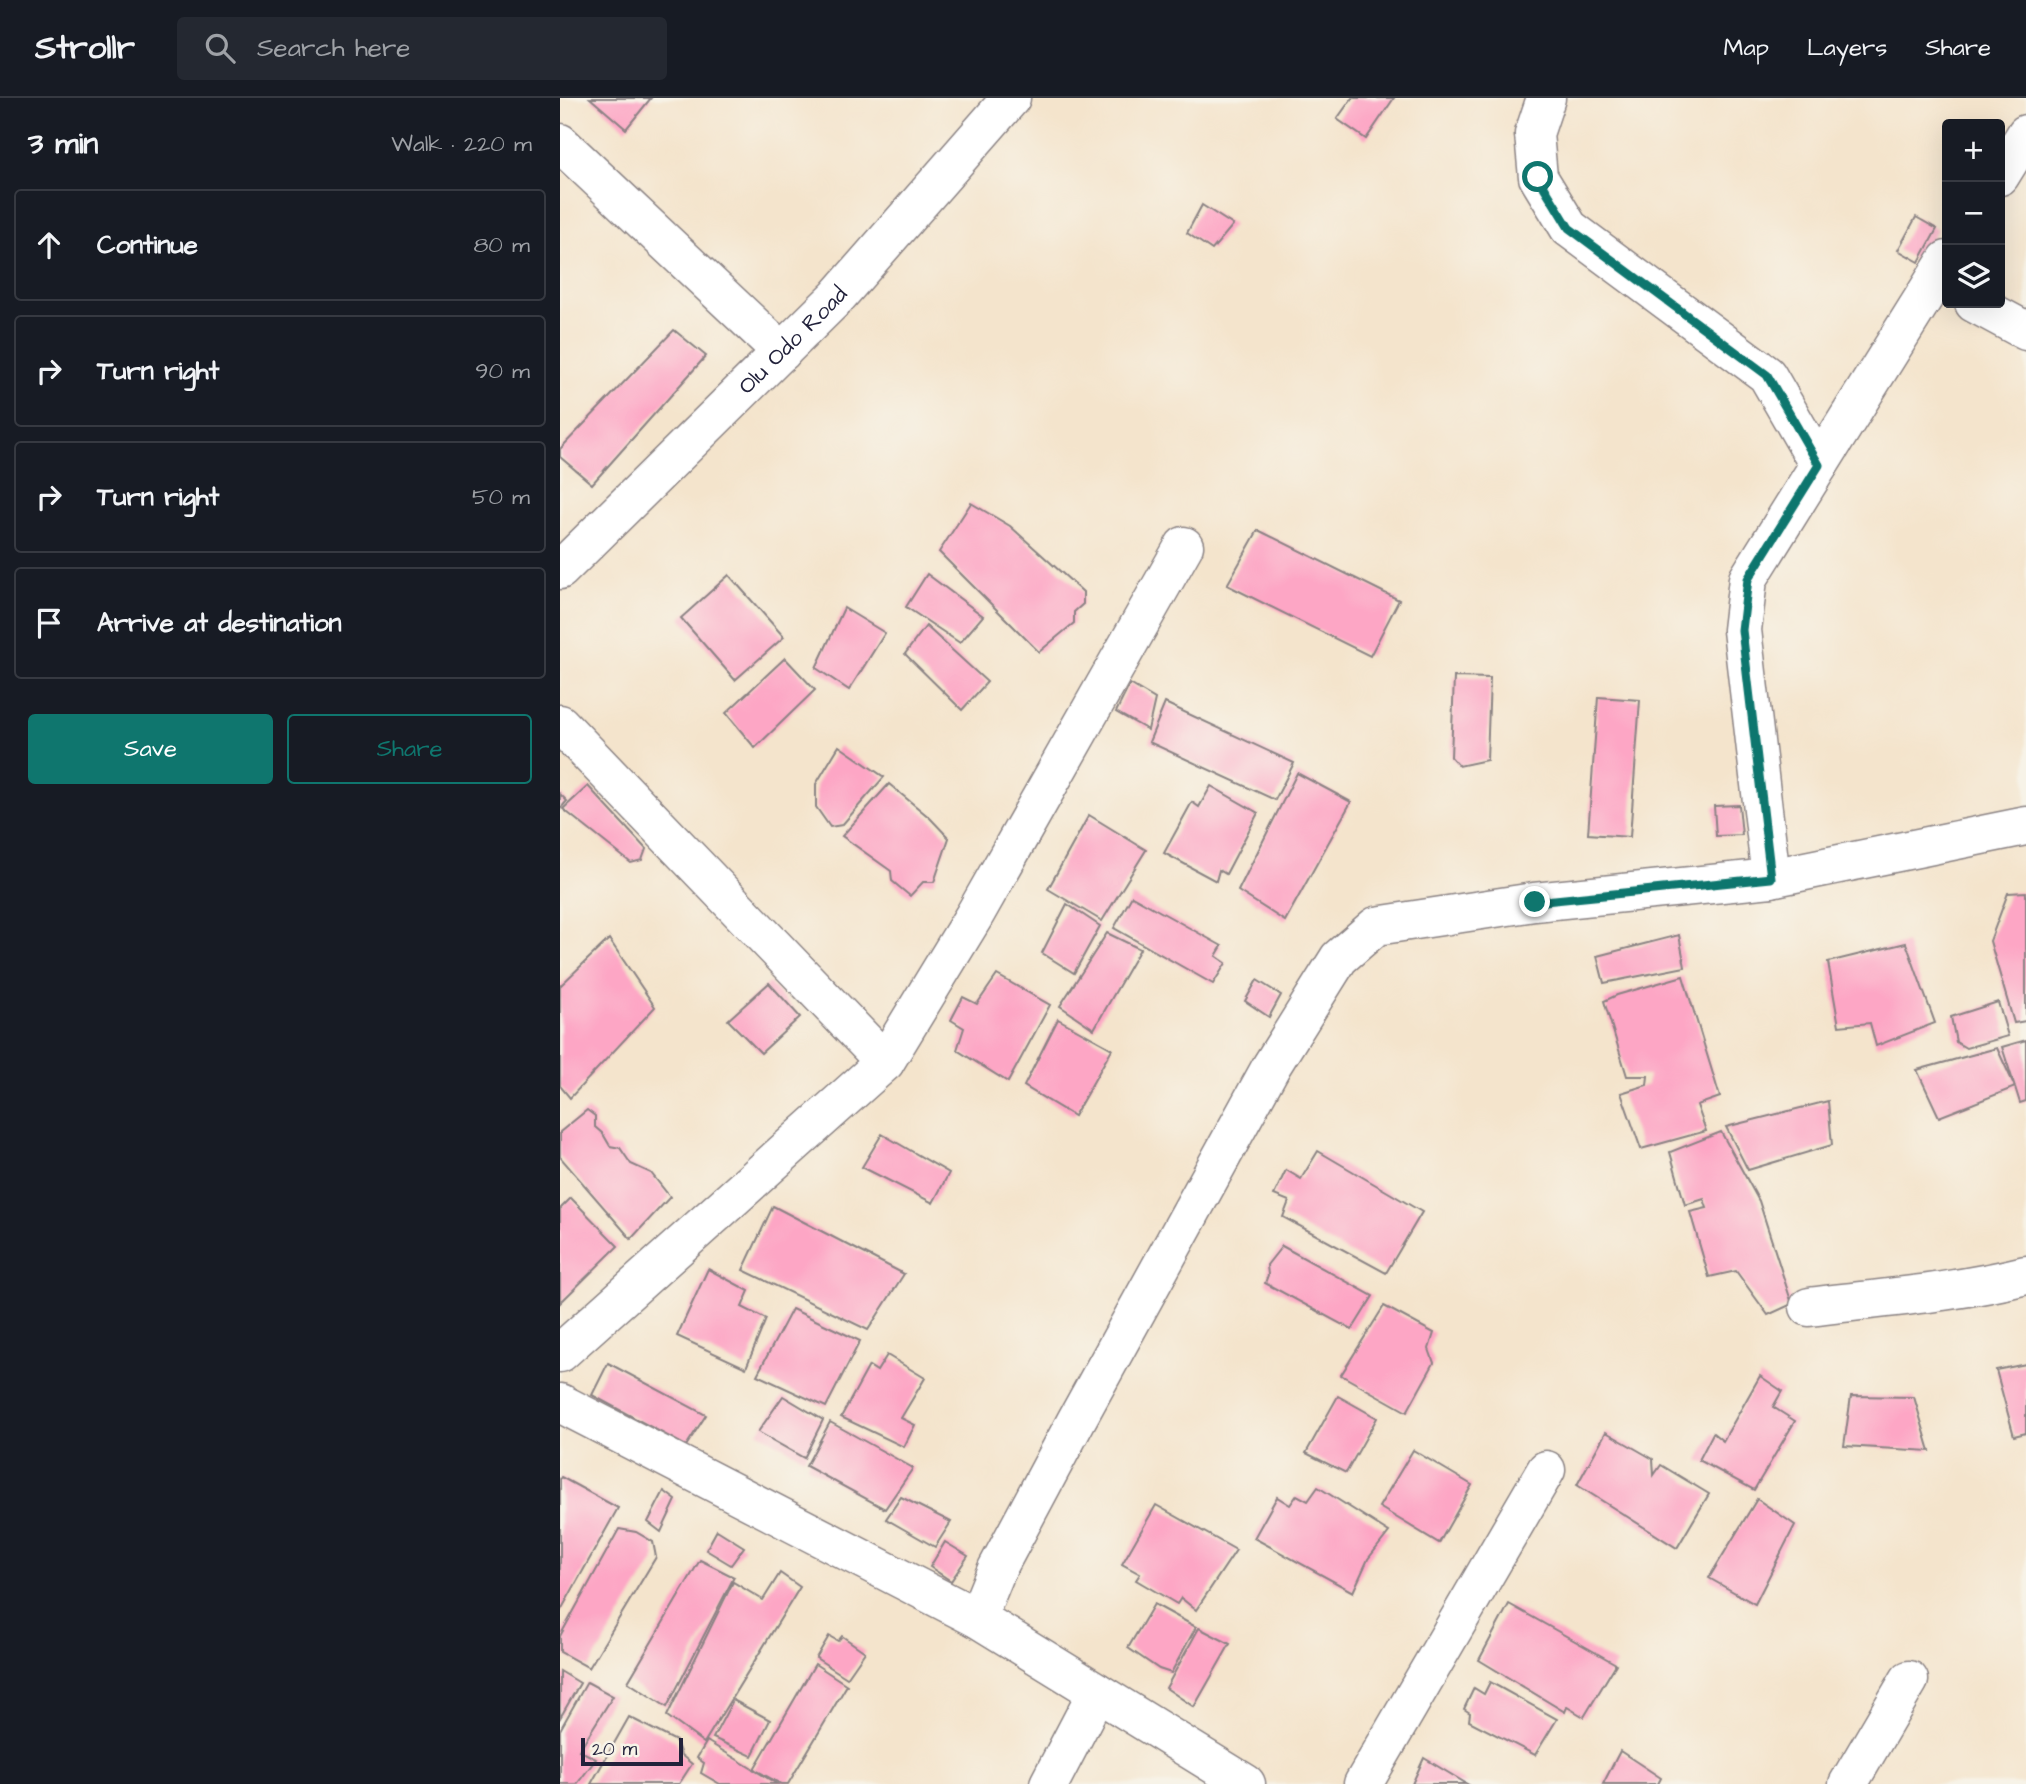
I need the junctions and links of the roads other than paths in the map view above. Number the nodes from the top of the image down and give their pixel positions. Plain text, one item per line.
1 (1011, 98) edge
2 (1546, 98) edge
3 (2026, 134) edge
4 (560, 143) edge
5 (2005, 168) edge
6 (1942, 278) edge
7 (1983, 308) edge
8 (2026, 331) edge
9 (782, 352) junction
10 (1819, 465) junction
11 (1184, 546) dead end
12 (560, 570) edge
13 (560, 724) edge
14 (2026, 826) edge
15 (1771, 878) junction
16 (885, 1062) junction
17 (2026, 1275) edge
18 (1809, 1307) dead end
19 (560, 1353) edge
20 (560, 1403) edge
21 (1546, 1470) dead end
22 (977, 1618) junction
23 (1909, 1680) dead end
24 (1097, 1692) junction
25 (1049, 1784) edge
26 (1247, 1784) edge
27 (1363, 1784) edge
28 (1847, 1784) edge

1 - 9 street, Olu Odo Road
2 - 10 street
3 - 5 street
4 - 9 street
6 - 10 street
7 - 8 street
9 - 12 street, Olu Odo Road
10 - 15 street
11 - 16 street
13 - 16 street
14 - 15 street
15 - 22 street
16 - 19 street
17 - 18 street
20 - 22 street
21 - 27 street
22 - 24 street
23 - 28 street
24 - 25 street
24 - 26 street

